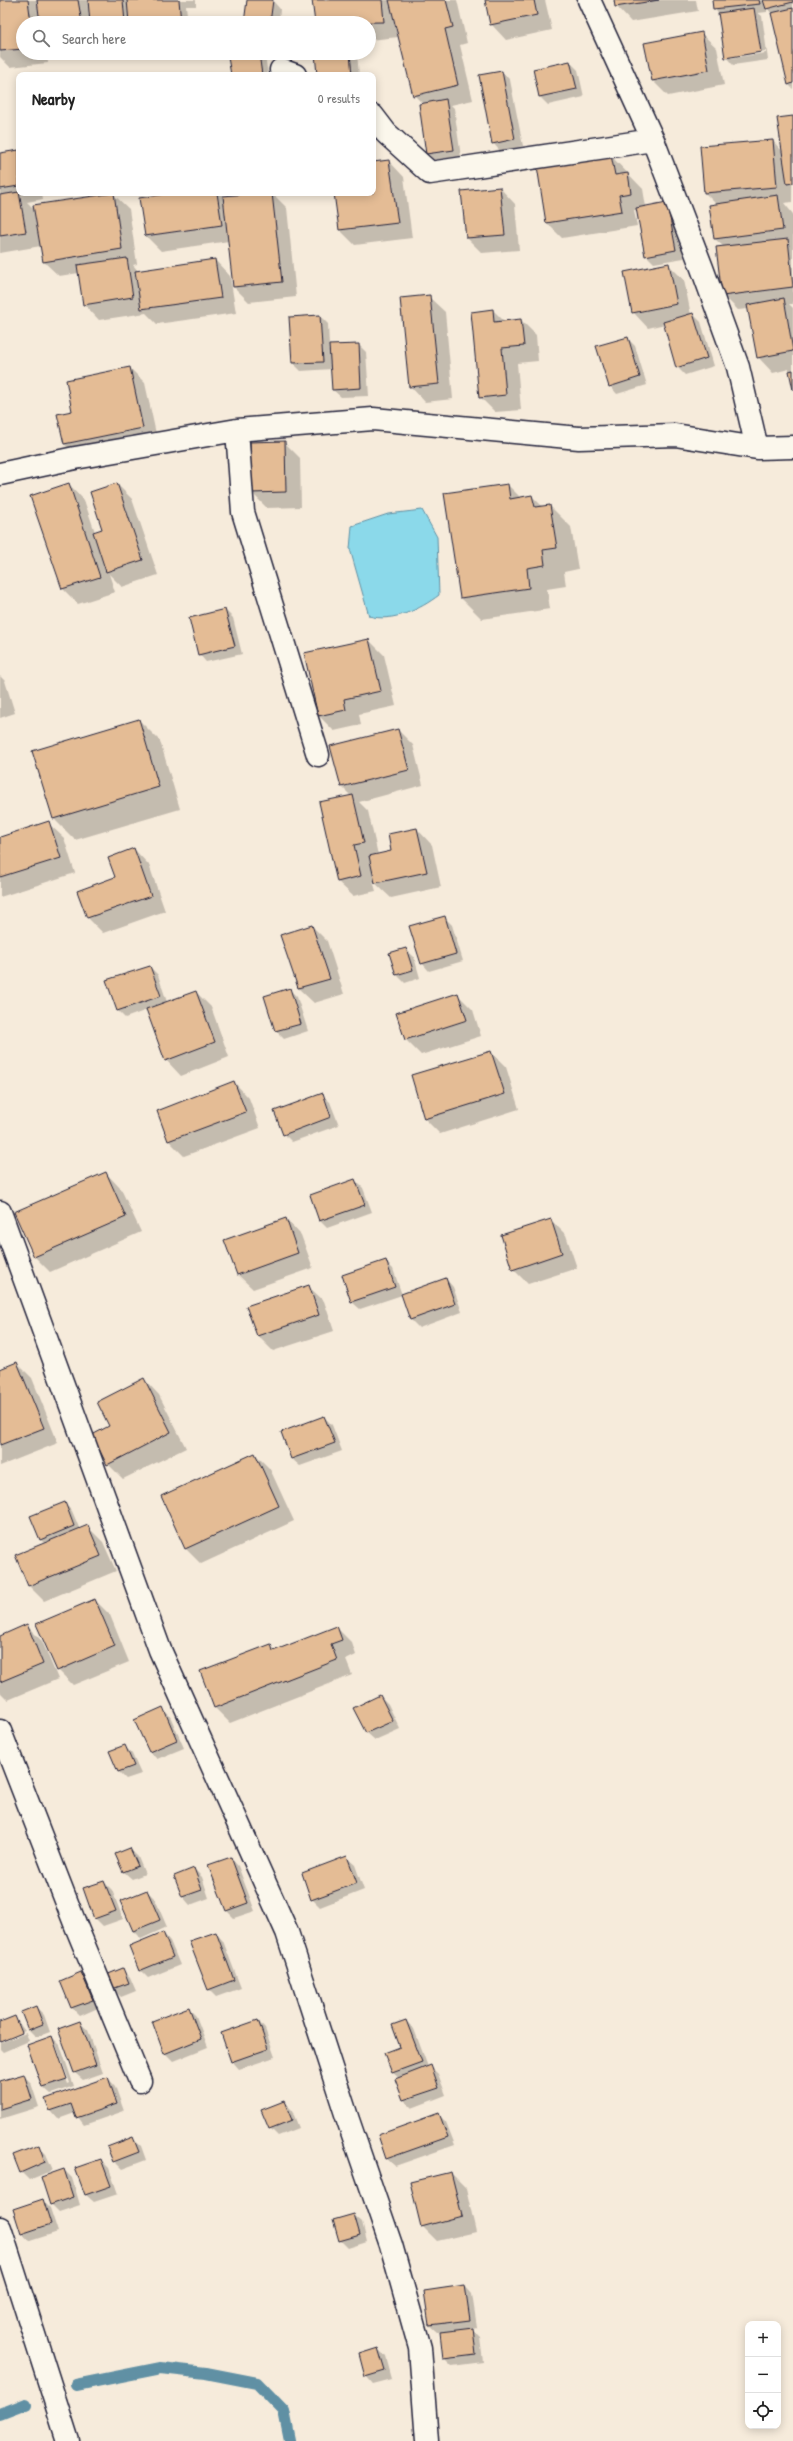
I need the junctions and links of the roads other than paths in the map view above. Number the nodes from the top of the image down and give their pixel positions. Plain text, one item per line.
1 (589, 0) edge
2 (376, 120) edge
3 (654, 140) junction
4 (237, 430) junction
5 (793, 447) edge
6 (757, 448) junction
7 (0, 474) edge
8 (318, 755) dead end
9 (0, 1212) edge
10 (0, 1731) edge
11 (140, 2081) dead end
12 (0, 2228) edge
13 (68, 2441) edge
14 (427, 2441) edge

1 - 3 street
2 - 3 street
3 - 6 street
4 - 6 street
4 - 7 street
4 - 8 street
5 - 6 street
9 - 14 street
10 - 11 street
12 - 13 street

